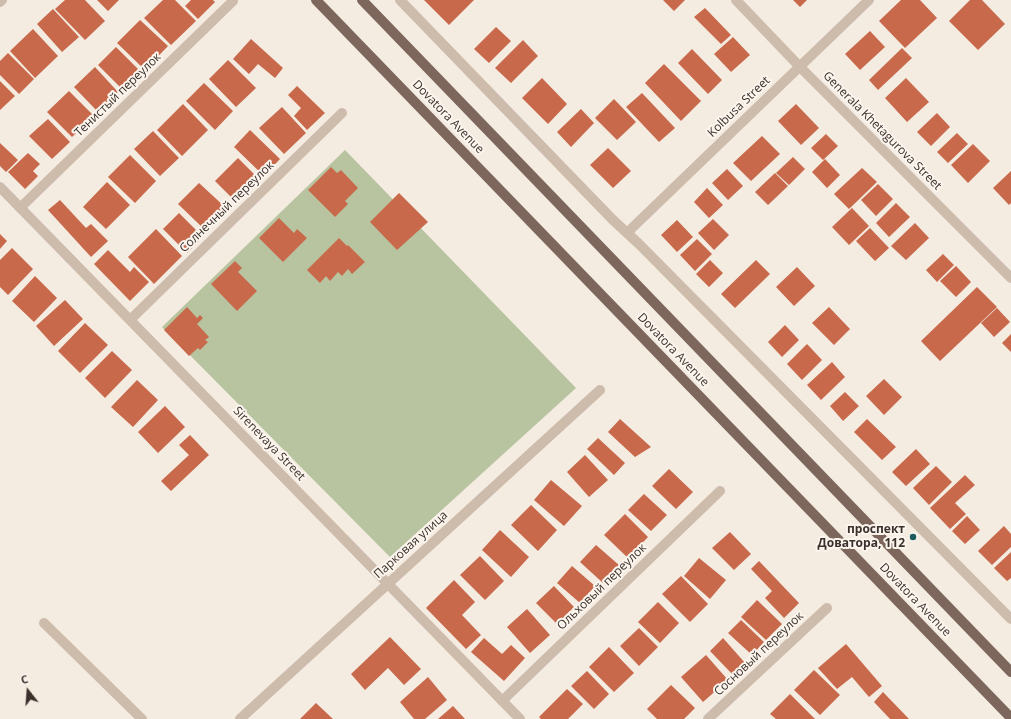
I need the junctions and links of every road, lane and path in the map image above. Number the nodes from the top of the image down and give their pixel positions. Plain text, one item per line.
1 (316, 0) edge
2 (362, 0) edge
3 (400, 0) edge
4 (736, 0) edge
5 (869, 0) edge
6 (234, 1) dead end
7 (800, 67) junction
8 (342, 113) dead end
9 (0, 187) edge
10 (20, 208) junction
11 (628, 234) junction
12 (1011, 278) edge
13 (130, 320) junction
14 (600, 390) dead end
15 (720, 491) dead end
16 (387, 584) junction
17 (827, 608) dead end
18 (1011, 619) edge
19 (44, 623) dead end
20 (1011, 672) edge
21 (502, 701) junction
22 (1011, 718) edge
23 (142, 719) edge
24 (240, 719) edge
25 (520, 719) edge
26 (708, 719) edge

1 - 22 main road, Dovatora Avenue
2 - 20 main road, Dovatora Avenue
3 - 11 street
4 - 7 street, Generala Khetagurova Street
5 - 7 street, Kolbusa Street
6 - 10 street, Тенистый переулок
7 - 11 street, Kolbusa Street
7 - 12 street, Generala Khetagurova Street
8 - 13 street, Солнечный переулок
9 - 10 street, Sirenevaya Street
10 - 13 street, Sirenevaya Street
11 - 18 street
13 - 16 street, Sirenevaya Street
14 - 16 street, Парковая улица
15 - 21 street, Ольховый переулок
16 - 21 street, Sirenevaya Street
16 - 24 street, Парковая улица
17 - 26 street, Сосновый переулок
19 - 23 street
21 - 25 street, Sirenevaya Street

